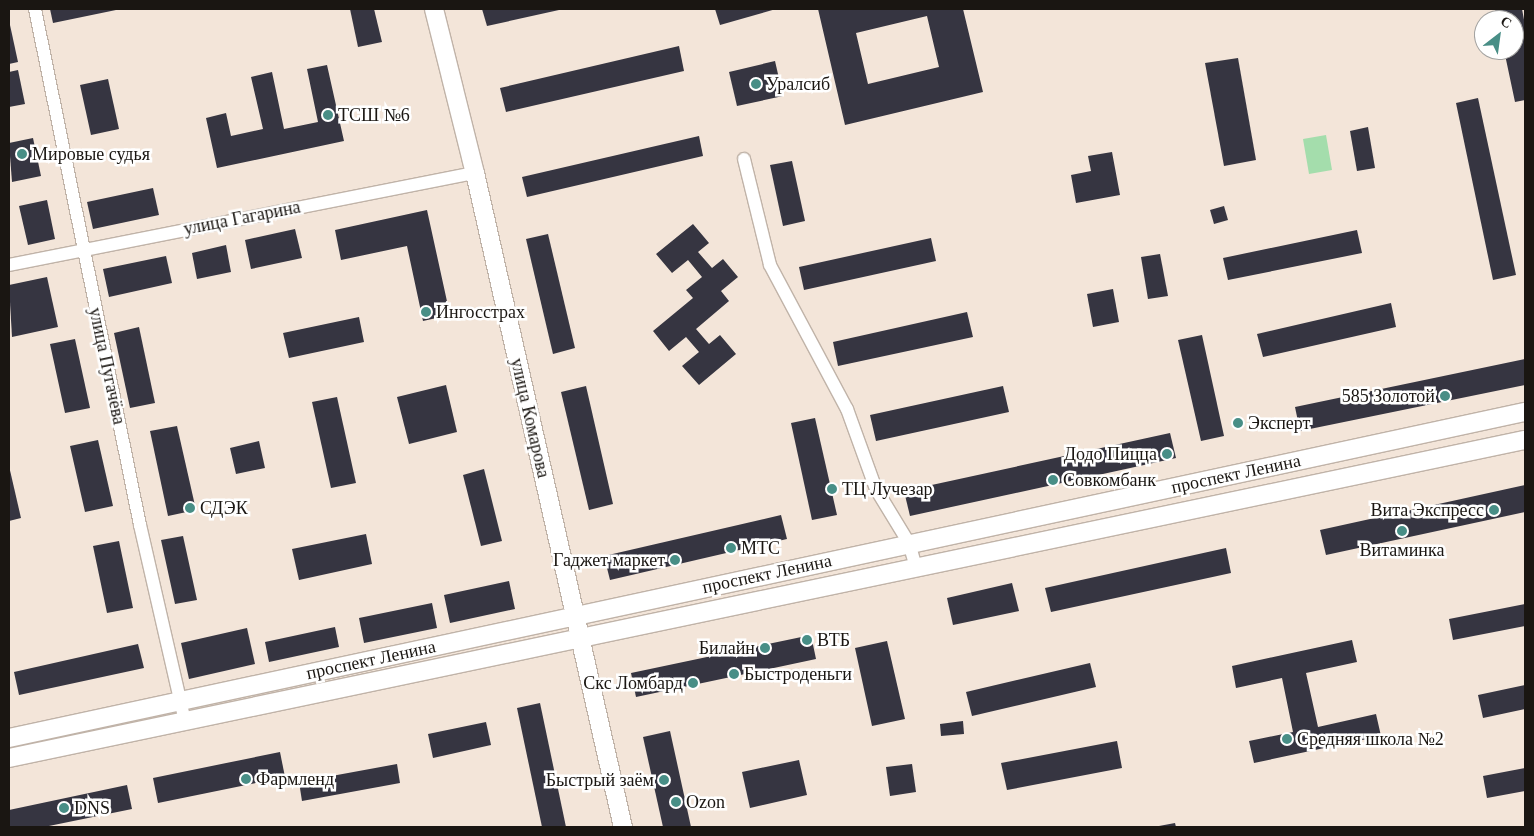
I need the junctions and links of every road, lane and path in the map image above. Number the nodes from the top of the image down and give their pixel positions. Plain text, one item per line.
1 (35, 9) edge
2 (434, 9) edge
3 (744, 159) dead end
4 (475, 173) junction
5 (83, 248) junction
6 (9, 265) edge
7 (1525, 412) edge
8 (1525, 440) edge
9 (909, 543) junction
10 (916, 568) junction
11 (575, 616) junction
12 (580, 638) junction
13 (180, 702) junction
14 (185, 721) junction
15 (9, 738) edge
16 (9, 758) edge
17 (623, 827) edge

1 - 5 street, улица Пугачёва
2 - 4 street, улица Комарова
3 - 9 street
4 - 5 street, улица Гагарина
4 - 11 street, улица Комарова
5 - 6 street, улица Гагарина
5 - 13 street, улица Пугачёва
7 - 9 street, проспект Ленина
8 - 10 street, проспект Ленина
9 - 10 street
9 - 11 street, проспект Ленина
10 - 12 street, проспект Ленина
11 - 12 street, улица Комарова
11 - 13 street, проспект Ленина
12 - 14 street, проспект Ленина
12 - 17 street, улица Комарова
13 - 14 street, улица Пугачёва
13 - 15 street, проспект Ленина
14 - 16 street, проспект Ленина

